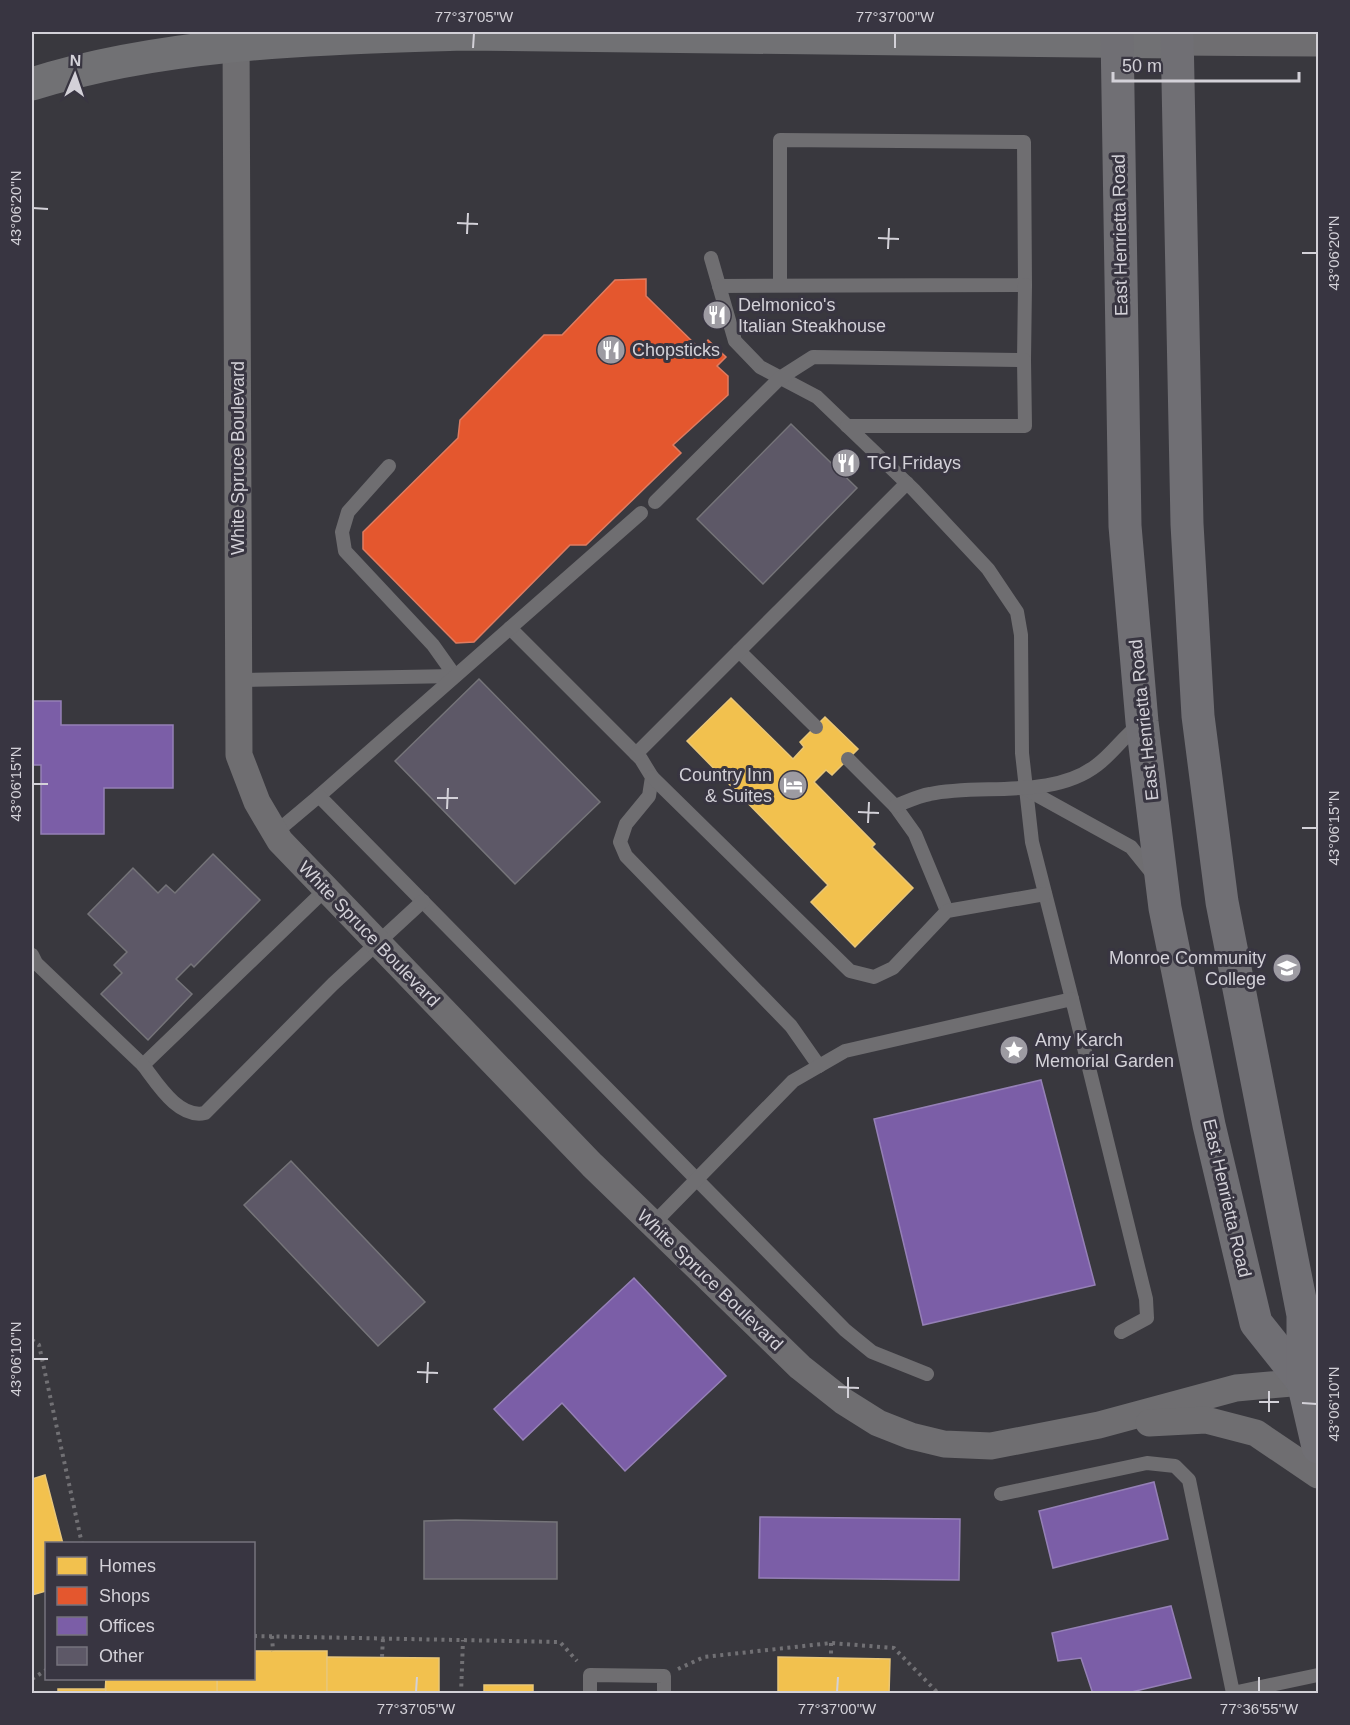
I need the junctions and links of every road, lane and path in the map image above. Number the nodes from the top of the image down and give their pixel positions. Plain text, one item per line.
1 (744, 34) edge
2 (1117, 36) edge
3 (1177, 37) edge
4 (236, 39) edge
5 (1318, 44) edge
6 (32, 84) edge
7 (711, 258) dead end
8 (780, 285) junction
9 (1025, 285) junction
10 (719, 286) junction
11 (1024, 360) junction
12 (780, 378) junction
13 (847, 426) junction
14 (389, 466) dead end
15 (907, 483) junction
16 (655, 502) dead end
17 (641, 513) dead end
18 (510, 628) junction
19 (739, 651) junction
20 (455, 676) junction
21 (239, 680) junction
22 (1142, 722) junction
23 (816, 727) dead end
24 (636, 754) junction
25 (848, 759) dead end
26 (652, 777) junction
27 (1026, 789) junction
28 (319, 796) junction
29 (895, 806) junction
30 (275, 833) junction
31 (1163, 888) junction
32 (326, 889) junction
33 (1045, 894) junction
34 (423, 901) junction
35 (947, 911) junction
36 (379, 944) junction
37 (32, 955) edge
38 (1072, 999) junction
39 (143, 1065) junction
40 (819, 1066) junction
41 (698, 1178) junction
42 (653, 1224) junction
43 (1122, 1332) dead end
44 (32, 1340) edge
45 (927, 1374) dead end
46 (1313, 1379) edge
47 (1099, 1425) junction
48 (1318, 1447) edge
49 (1318, 1475) edge
50 (1001, 1494) dead end
51 (82, 1542) edge
52 (255, 1636) edge
53 (273, 1636) junction
54 (383, 1638) junction
55 (463, 1640) junction
56 (831, 1643) junction
57 (273, 1651) dead end
58 (382, 1658) dead end
59 (831, 1658) dead end
60 (45, 1671) edge
61 (1318, 1675) edge
62 (590, 1676) junction
63 (664, 1676) junction
64 (32, 1679) edge
65 (1233, 1693) edge
66 (461, 1694) edge
67 (590, 1694) edge
68 (664, 1694) edge
69 (939, 1694) edge

1 - 2 street
1 - 4 street
2 - 3 street
2 - 22 main road, East Henrietta Road
3 - 5 street
3 - 46 main road, East Henrietta Road
4 - 6 street
4 - 21 street, White Spruce Boulevard
7 - 10 lane
8 - 9 lane
8 - 9 lane
8 - 10 lane
9 - 11 lane
10 - 12 lane
11 - 12 lane
11 - 13 lane
12 - 13 lane
12 - 16 lane
13 - 15 lane
14 - 20 lane
15 - 19 lane
15 - 27 lane
17 - 18 lane
18 - 20 lane
18 - 24 lane
19 - 23 lane
19 - 24 lane
20 - 21 lane
20 - 28 lane
21 - 30 street, White Spruce Boulevard
22 - 27 lane
22 - 31 main road, East Henrietta Road
24 - 26 lane
25 - 29 lane
26 - 35 lane
26 - 40 lane
27 - 29 lane
27 - 31 lane
27 - 33 lane
28 - 30 lane
28 - 34 lane
29 - 35 lane
30 - 32 street, White Spruce Boulevard
31 - 46 main road, East Henrietta Road
32 - 36 street, White Spruce Boulevard
32 - 39 lane
33 - 35 lane
33 - 38 lane
34 - 36 lane
34 - 41 lane
36 - 39 lane
36 - 42 street, White Spruce Boulevard
37 - 39 lane
38 - 40 lane
38 - 43 lane
40 - 41 lane
41 - 42 lane
41 - 45 lane
42 - 47 street, White Spruce Boulevard
44 - 51 path
46 - 47 street, White Spruce Boulevard
46 - 48 main road, East Henrietta Road
47 - 49 street, White Spruce Boulevard
50 - 65 lane
52 - 53 path
53 - 54 path
53 - 57 path
54 - 55 path
54 - 58 path
55 - 62 path
55 - 66 path
56 - 59 path
56 - 63 path
56 - 69 path
60 - 64 path
61 - 65 lane
62 - 63 lane
62 - 67 lane
63 - 68 lane

